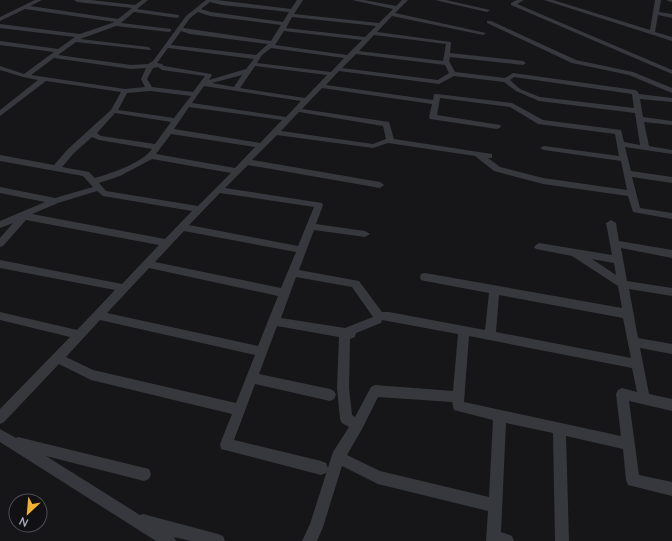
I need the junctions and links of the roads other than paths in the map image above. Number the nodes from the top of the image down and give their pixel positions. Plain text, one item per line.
1 (38, 0) edge
2 (77, 0) edge
3 (145, 0) edge
4 (210, 0) edge
5 (300, 0) edge
6 (355, 0) edge
7 (405, 0) edge
8 (438, 0) edge
9 (521, 0) edge
10 (548, 0) edge
11 (658, 0) edge
12 (24, 7) junction
13 (134, 9) junction
14 (198, 10) junction
15 (487, 10) dead end
16 (394, 11) junction
17 (292, 13) junction
18 (656, 13) junction
19 (3, 15) edge
20 (177, 16) dead end
21 (672, 16) edge
22 (0, 18) edge
23 (117, 22) junction
24 (489, 22) dead end
25 (380, 25) junction
26 (0, 26) edge
27 (284, 26) junction
28 (179, 29) junction
29 (169, 30) dead end
30 (508, 31) junction
31 (652, 33) junction
32 (369, 36) junction
33 (78, 38) junction
34 (672, 40) edge
35 (0, 43) edge
36 (271, 45) junction
37 (167, 46) junction
38 (148, 49) dead end
39 (61, 51) junction
40 (352, 54) junction
41 (447, 55) junction
42 (54, 56) junction
43 (257, 57) junction
44 (507, 62) junction
45 (447, 63) junction
46 (522, 63) dead end
47 (253, 64) junction
48 (150, 66) junction
49 (0, 68) edge
50 (248, 71) junction
51 (335, 71) junction
52 (672, 72) edge
53 (453, 74) junction
54 (514, 75) junction
55 (26, 76) junction
56 (44, 79) junction
57 (506, 80) junction
58 (439, 82) junction
59 (203, 84) junction
60 (320, 86) junction
61 (150, 89) junction
62 (236, 89) junction
63 (125, 91) junction
64 (672, 91) edge
65 (195, 94) junction
66 (636, 96) junction
67 (436, 99) junction
68 (307, 100) junction
69 (672, 100) edge
70 (188, 105) junction
71 (297, 110) junction
72 (114, 111) junction
73 (0, 114) edge
74 (639, 115) junction
75 (288, 119) junction
76 (176, 120) junction
77 (672, 123) edge
78 (497, 127) dead end
79 (169, 131) junction
80 (275, 132) junction
81 (92, 133) junction
82 (390, 142) junction
83 (621, 144) junction
84 (262, 146) junction
85 (158, 147) junction
86 (544, 148) dead end
87 (645, 148) junction
88 (672, 152) edge
89 (476, 154) junction
90 (151, 156) junction
91 (489, 156) dead end
92 (0, 158) edge
93 (624, 159) junction
94 (246, 162) junction
95 (56, 168) junction
96 (237, 171) junction
97 (627, 173) junction
98 (672, 180) edge
99 (96, 185) junction
100 (380, 185) dead end
101 (0, 190) edge
102 (219, 190) junction
103 (632, 194) junction
104 (55, 201) junction
105 (200, 209) junction
106 (24, 216) junction
107 (672, 216) edge
108 (611, 223) dead end
109 (0, 225) edge
110 (311, 226) junction
111 (182, 227) junction
112 (365, 234) dead end
113 (1, 241) edge
114 (167, 243) junction
115 (615, 244) junction
116 (539, 247) dead end
117 (302, 250) junction
118 (575, 253) junction
119 (672, 254) edge
120 (618, 260) junction
121 (0, 264) edge
122 (148, 264) junction
123 (293, 273) junction
124 (425, 277) dead end
125 (622, 284) junction
126 (124, 288) junction
127 (494, 290) junction
128 (672, 292) edge
129 (285, 293) junction
130 (628, 314) junction
131 (98, 315) junction
132 (0, 316) edge
133 (379, 316) junction
134 (274, 321) junction
135 (464, 331) junction
136 (350, 334) junction
137 (79, 335) junction
138 (490, 336) junction
139 (633, 342) junction
140 (672, 349) edge
141 (262, 352) junction
142 (57, 358) junction
143 (637, 364) junction
144 (252, 378) junction
145 (330, 396) dead end
146 (458, 397) junction
147 (644, 399) junction
148 (672, 405) edge
149 (240, 410) junction
150 (500, 415) junction
151 (0, 418) edge
152 (358, 425) junction
153 (559, 428) junction
154 (5, 438) edge
155 (628, 444) junction
156 (338, 457) junction
157 (322, 468) dead end
158 (144, 474) dead end
159 (672, 489) edge
160 (495, 506) junction
161 (132, 518) junction
162 (498, 540) edge
163 (169, 541) edge
164 (218, 541) edge
165 (309, 541) edge
166 (562, 541) edge

1 - 12 street
2 - 13 street
3 - 13 street
4 - 14 street
4 - 17 street
5 - 17 street
6 - 16 street
7 - 16 street
8 - 15 street
9 - 52 street
10 - 31 street
11 - 18 street
12 - 19 street
12 - 23 street
13 - 20 street
13 - 23 street
14 - 27 street
14 - 28 street
16 - 25 street
16 - 30 street
17 - 25 street
17 - 27 street
18 - 21 street
18 - 31 street
19 - 22 street
23 - 29 street
23 - 33 street
24 - 30 street
25 - 32 street
26 - 33 street
27 - 32 street
27 - 36 street
28 - 36 street
28 - 37 street
30 - 64 street
31 - 34 street
32 - 40 street
32 - 41 street
33 - 38 street
33 - 39 street
35 - 39 street
36 - 40 street
36 - 43 street
37 - 43 street
37 - 48 street
39 - 42 street
40 - 45 street
40 - 51 street
41 - 44 street
41 - 45 street
42 - 48 street
42 - 55 street
43 - 47 street
44 - 46 street
44 - 54 street
45 - 53 street
47 - 50 street
47 - 51 street
48 - 59 street
48 - 61 street
49 - 55 street
50 - 59 street
50 - 62 street
51 - 58 street
51 - 60 street
53 - 57 street
53 - 58 street
54 - 57 street
54 - 66 street
55 - 56 street
56 - 63 street
56 - 73 street
57 - 74 street
58 - 67 street
59 - 62 street
59 - 65 street
60 - 67 street
60 - 68 street
61 - 63 street
61 - 65 street
62 - 68 street
63 - 72 street
65 - 70 street
66 - 69 street
66 - 74 street
67 - 78 street
67 - 83 street
68 - 71 street
70 - 75 street
70 - 76 street
71 - 75 street
71 - 82 street
72 - 76 street
72 - 81 street
74 - 77 street
74 - 87 street
75 - 80 street
76 - 79 street
79 - 84 street
79 - 85 street
80 - 82 street
80 - 84 street
81 - 85 street
81 - 95 street
82 - 89 street
83 - 87 street
83 - 93 street
84 - 94 street
85 - 90 street
86 - 93 street
87 - 88 street
89 - 91 street
89 - 103 street
90 - 96 street
90 - 99 street
92 - 95 street
93 - 97 street
94 - 96 street
94 - 100 street
95 - 99 street
96 - 102 street
97 - 98 street
97 - 103 street
99 - 104 street
99 - 105 street
101 - 104 street
102 - 105 street
102 - 110 street
103 - 107 street
104 - 106 street
105 - 111 street
106 - 109 street
106 - 113 street
106 - 114 street
108 - 115 street
110 - 112 street
110 - 117 street
111 - 114 street
111 - 117 street
114 - 122 street
115 - 119 street
115 - 120 street
116 - 118 street
117 - 123 street
118 - 120 street
118 - 125 street
120 - 125 street
121 - 126 street
122 - 126 street
122 - 129 street
123 - 129 street
123 - 133 street
124 - 127 street
125 - 128 street
125 - 130 street
126 - 131 street
127 - 130 street
127 - 138 street
129 - 134 street
130 - 139 street
131 - 137 street
131 - 141 street
132 - 137 street
133 - 135 street
133 - 136 street
134 - 136 street
134 - 141 street
135 - 138 street
135 - 146 street
136 - 152 street
137 - 142 street
138 - 143 street
139 - 140 street
139 - 143 street
141 - 144 street
142 - 149 street
142 - 151 street
143 - 147 street
144 - 145 street
144 - 149 street
146 - 150 street
146 - 152 street
147 - 148 street
147 - 155 street
149 - 157 street
150 - 153 street
150 - 160 street
152 - 156 street
153 - 155 street
153 - 166 street
154 - 158 street
154 - 161 street
155 - 159 street
156 - 160 street
156 - 165 street
160 - 162 street
161 - 163 street
161 - 164 street

